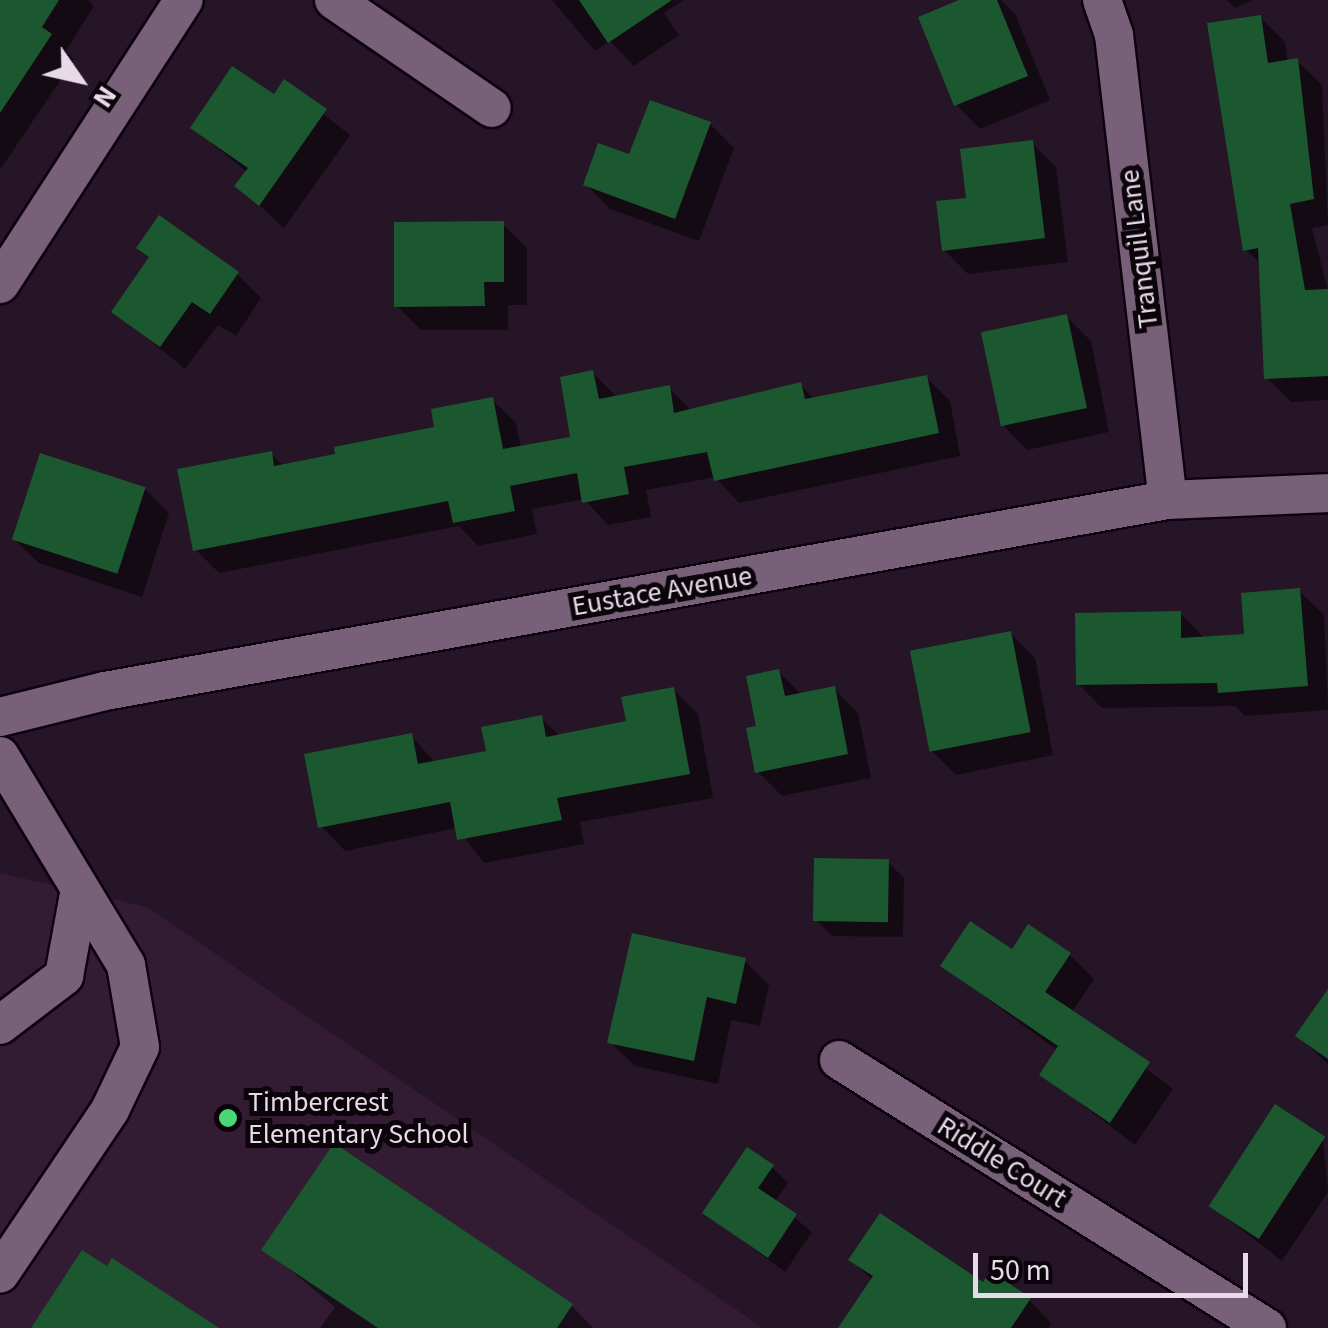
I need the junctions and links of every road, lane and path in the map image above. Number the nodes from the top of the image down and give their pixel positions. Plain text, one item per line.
1 (184, 0) edge
2 (334, 0) edge
3 (1102, 0) edge
4 (492, 108) dead end
5 (0, 284) edge
6 (1328, 492) edge
7 (1168, 500) junction
8 (0, 717) edge
9 (0, 756) edge
10 (79, 894) junction
11 (0, 1025) edge
12 (839, 1060) dead end
13 (0, 1274) edge
14 (1266, 1328) edge

1 - 5 street
2 - 4 street
3 - 7 street, Tranquil Lane
6 - 7 street, Eustace Avenue
7 - 8 street, Eustace Avenue
9 - 10 street
10 - 11 street
10 - 13 street
12 - 14 street, Riddle Court

